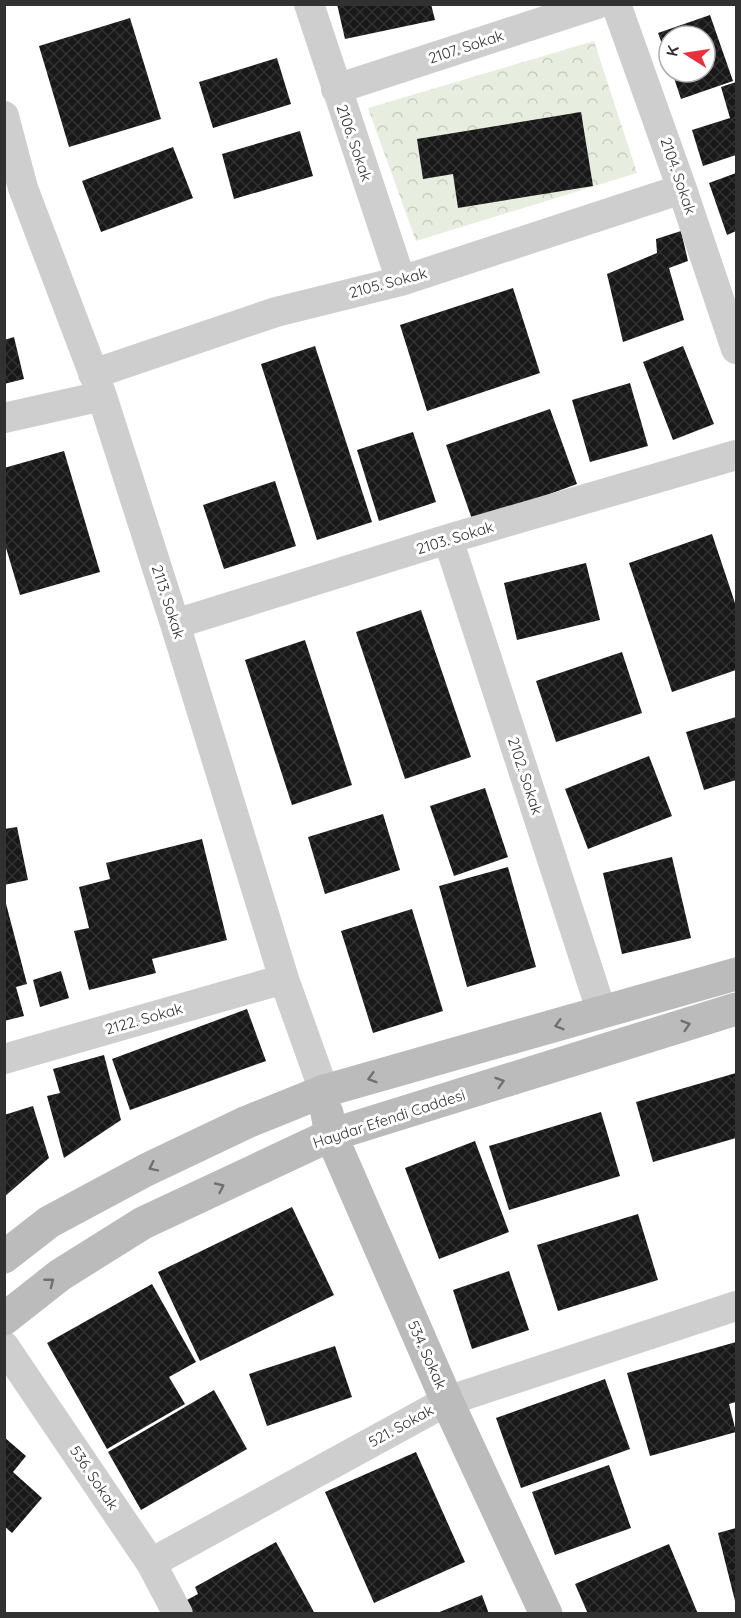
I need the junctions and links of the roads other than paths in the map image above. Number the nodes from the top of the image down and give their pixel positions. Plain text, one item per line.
1 (309, 4) edge
2 (597, 4) edge
3 (616, 4) edge
4 (336, 89) junction
5 (4, 116) edge
6 (14, 189) edge
7 (682, 189) junction
8 (401, 281) junction
9 (736, 349) edge
10 (97, 385) junction
11 (4, 418) edge
12 (736, 455) edge
13 (448, 539) junction
14 (175, 624) junction
15 (736, 974) edge
16 (284, 979) junction
17 (736, 1009) edge
18 (602, 1013) junction
19 (4, 1059) edge
20 (324, 1091) junction
21 (331, 1135) junction
22 (4, 1257) edge
23 (736, 1306) edge
24 (4, 1319) edge
25 (4, 1346) edge
26 (447, 1401) junction
27 (151, 1563) junction
28 (178, 1614) edge
29 (546, 1614) edge

1 - 4 street, 2106. Sokak
2 - 4 street, 2107. Sokak
3 - 7 street, 2104. Sokak
4 - 8 street, 2106. Sokak
5 - 6 street, 2113. Sokak
6 - 10 street, 2113. Sokak
7 - 8 street, 2105. Sokak
7 - 9 street, 2104. Sokak
8 - 10 street, 2105. Sokak
10 - 11 street, 2105. Sokak
10 - 14 street, 2113. Sokak
12 - 13 street, 2103. Sokak
13 - 14 street, 2103. Sokak
13 - 18 street, 2102. Sokak
14 - 16 street, 2113. Sokak
15 - 18 main road
16 - 19 street, 2122. Sokak
16 - 20 street, 2113. Sokak
21 -> 17 main road, Haydar Efendi Caddesi
18 -> 20 main road
20 - 21 main road, 534. Sokak
20 -> 22 main road
24 -> 21 main road, Haydar Efendi Caddesi
21 - 26 main road, 534. Sokak
23 - 26 street, 521. Sokak
25 - 27 street, 536. Sokak
26 - 27 street, 521. Sokak
26 - 29 main road, 534. Sokak
27 - 28 street, 536. Sokak

